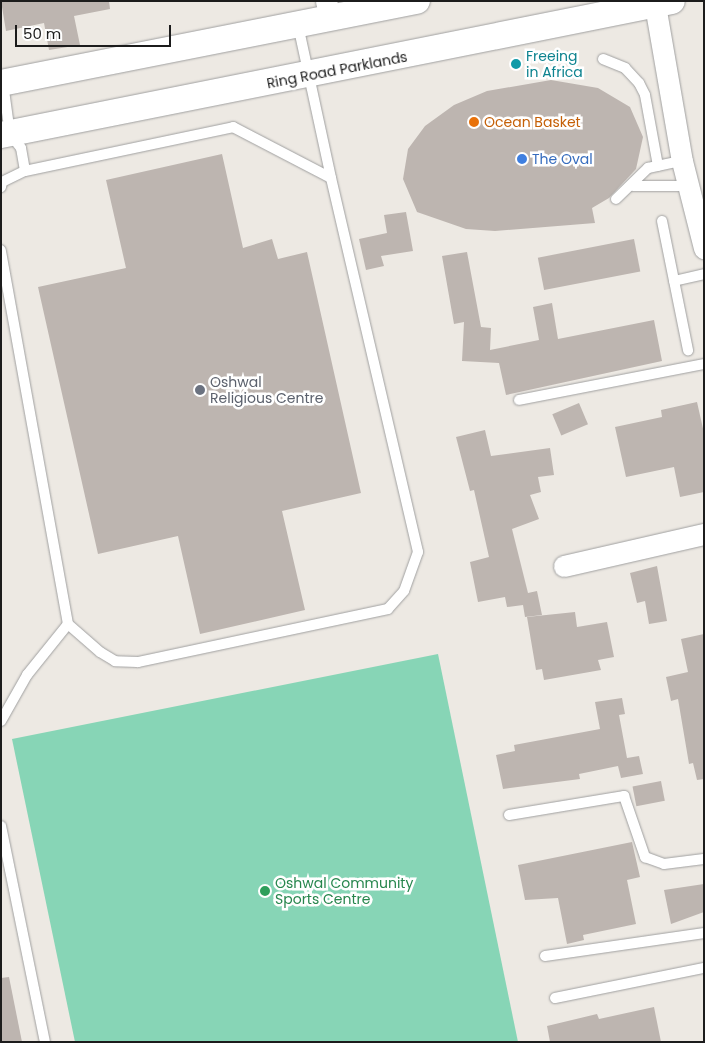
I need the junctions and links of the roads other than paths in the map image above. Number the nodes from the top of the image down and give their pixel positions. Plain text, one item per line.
1 (417, 1) edge
2 (664, 3) edge
3 (356, 7) edge
4 (328, 9) edge
5 (298, 23) junction
6 (603, 59) dead end
7 (309, 76) junction
8 (2, 83) edge
9 (6, 134) edge
10 (682, 161) junction
11 (658, 166) junction
12 (26, 171) junction
13 (331, 178) junction
14 (633, 186) junction
15 (690, 186) junction
16 (1, 187) edge
17 (616, 199) dead end
18 (662, 221) dead end
19 (704, 248) edge
20 (1, 250) edge
21 (704, 274) edge
22 (674, 281) junction
23 (688, 350) dead end
24 (704, 364) edge
25 (519, 400) dead end
26 (704, 534) edge
27 (564, 566) dead end
28 (68, 624) junction
29 (1, 721) edge
30 (509, 815) dead end
31 (1, 826) edge
32 (704, 858) edge
33 (704, 932) edge
34 (545, 956) dead end
35 (704, 968) edge
36 (555, 998) dead end
37 (45, 1042) edge

1 - 3 street
2 - 7 street, Ring Road Parklands
2 - 10 street
3 - 4 street
4 - 5 street
5 - 7 lane
5 - 8 street
6 - 11 lane
7 - 9 street, Ring Road Parklands
7 - 13 lane
8 - 9 lane
9 - 12 lane
10 - 11 lane
10 - 15 street
11 - 14 lane
12 - 13 lane
12 - 16 lane
13 - 28 lane
14 - 15 lane
14 - 17 lane
15 - 19 street
18 - 22 lane
20 - 28 lane
21 - 22 lane
22 - 23 lane
24 - 25 lane
26 - 27 street
28 - 29 lane
30 - 32 lane
31 - 37 lane
33 - 34 lane
35 - 36 lane

